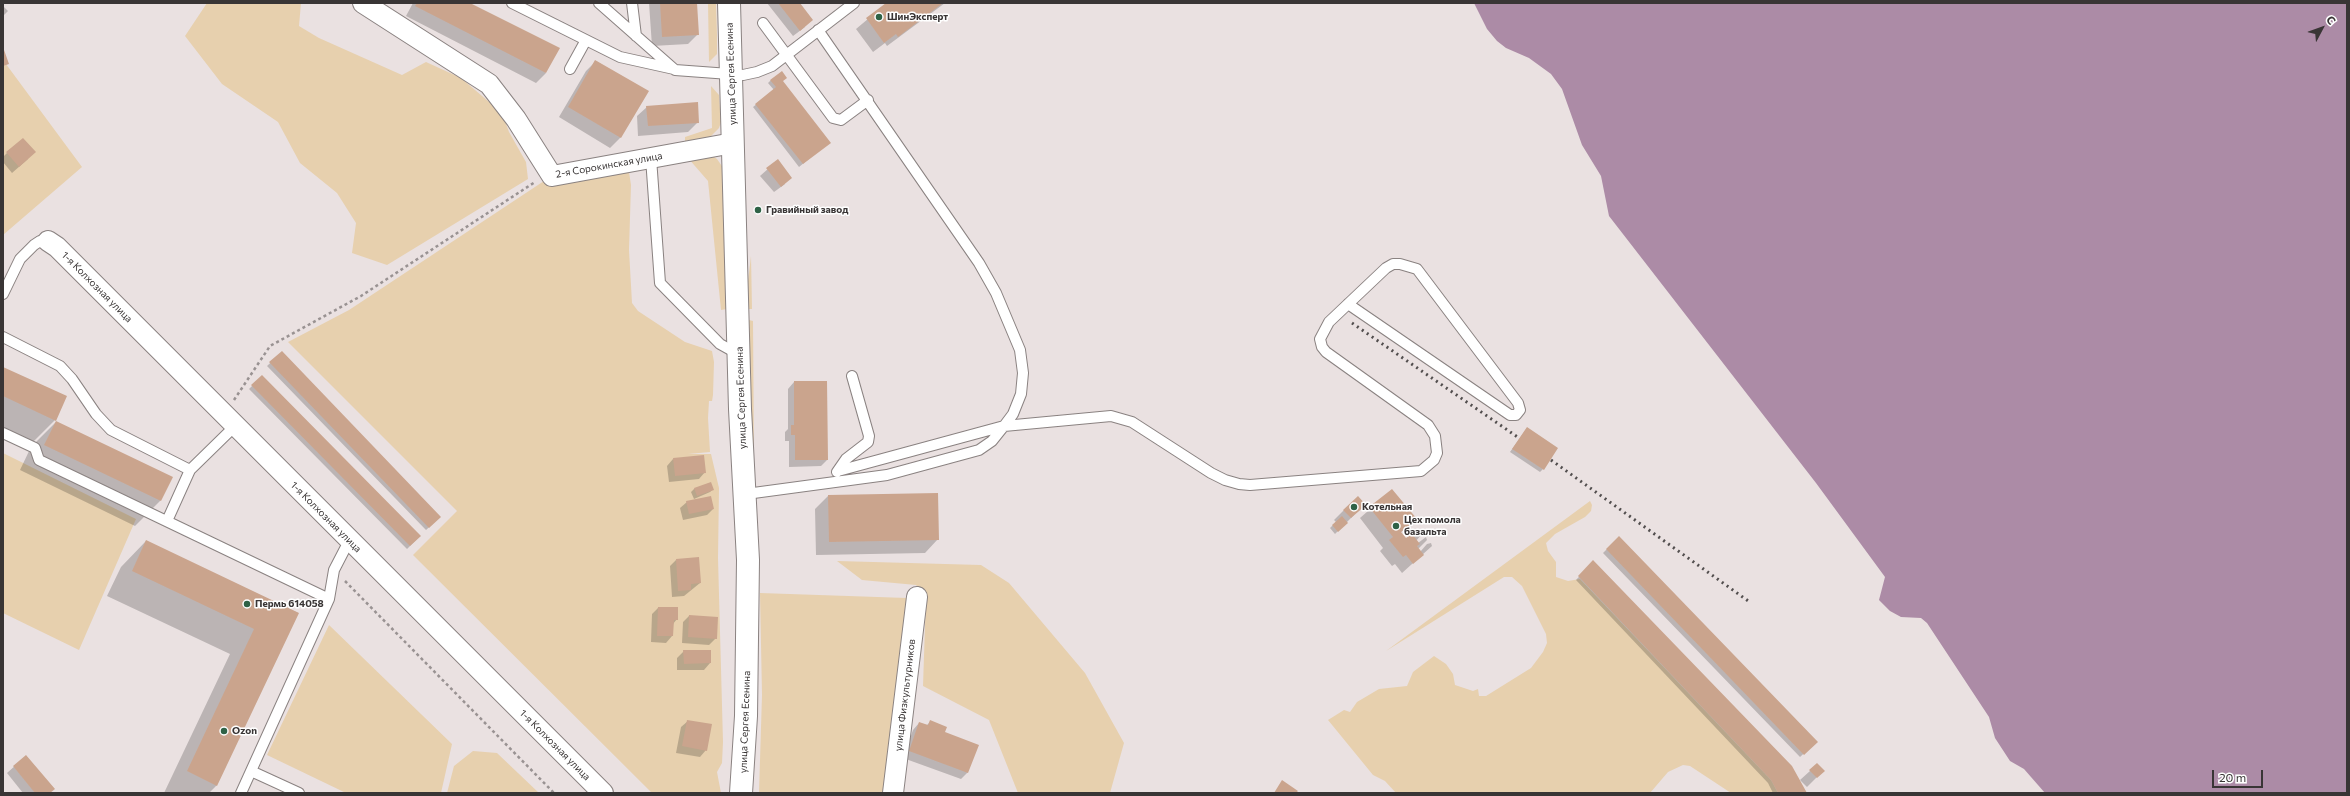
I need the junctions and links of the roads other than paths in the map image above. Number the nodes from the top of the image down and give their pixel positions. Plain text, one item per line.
1 (363, 3) edge
2 (512, 3) edge
3 (599, 3) edge
4 (632, 3) edge
5 (729, 3) edge
6 (854, 3) edge
7 (763, 23) dead end
8 (818, 30) junction
9 (636, 36) junction
10 (586, 40) junction
11 (786, 55) junction
12 (570, 69) dead end
13 (675, 70) junction
14 (732, 74) junction
15 (868, 100) junction
16 (733, 143) junction
17 (651, 158) junction
18 (48, 241) joint
19 (3, 294) edge
20 (1348, 304) junction
21 (3, 337) edge
22 (738, 354) junction
23 (852, 376) dead end
24 (229, 420) junction
25 (1004, 426) junction
26 (3, 433) edge
27 (190, 470) junction
28 (838, 471) junction
29 (834, 482) junction
30 (746, 494) junction
31 (167, 521) junction
32 (349, 541) junction
33 (917, 597) dead end
34 (329, 599) junction
35 (251, 771) junction
36 (241, 793) edge
37 (299, 793) edge
38 (603, 793) edge
39 (741, 793) edge
40 (893, 793) edge

1 - 17 street, 2-я Сорокинская улица
2 - 10 lane
3 - 9 lane
4 - 9 lane
5 - 14 street, улица Сергея Есенина
6 - 8 lane
7 - 11 lane
8 - 11 lane
8 - 15 lane
9 - 13 lane
10 - 12 lane
10 - 13 lane
11 - 14 lane
11 - 15 lane
13 - 14 lane
14 - 16 street, улица Сергея Есенина
15 - 25 lane
16 - 17 street, 2-я Сорокинская улица
16 - 22 street, улица Сергея Есенина
17 - 22 lane
18 - 19 lane
18 - 24 street, 1-я Колхозная улица
20 - 20 lane
20 - 25 lane
21 - 27 lane
22 - 30 street, улица Сергея Есенина
23 - 28 lane
24 - 27 lane
24 - 32 street, 1-я Колхозная улица
25 - 28 lane
25 - 29 lane
26 - 31 lane
27 - 31 lane
28 - 29 lane
29 - 30 lane
30 - 39 street, улица Сергея Есенина
31 - 34 lane
32 - 34 lane
32 - 38 street, 1-я Колхозная улица
33 - 40 street, улица Физкультурников
34 - 35 lane
35 - 36 lane
35 - 37 lane

